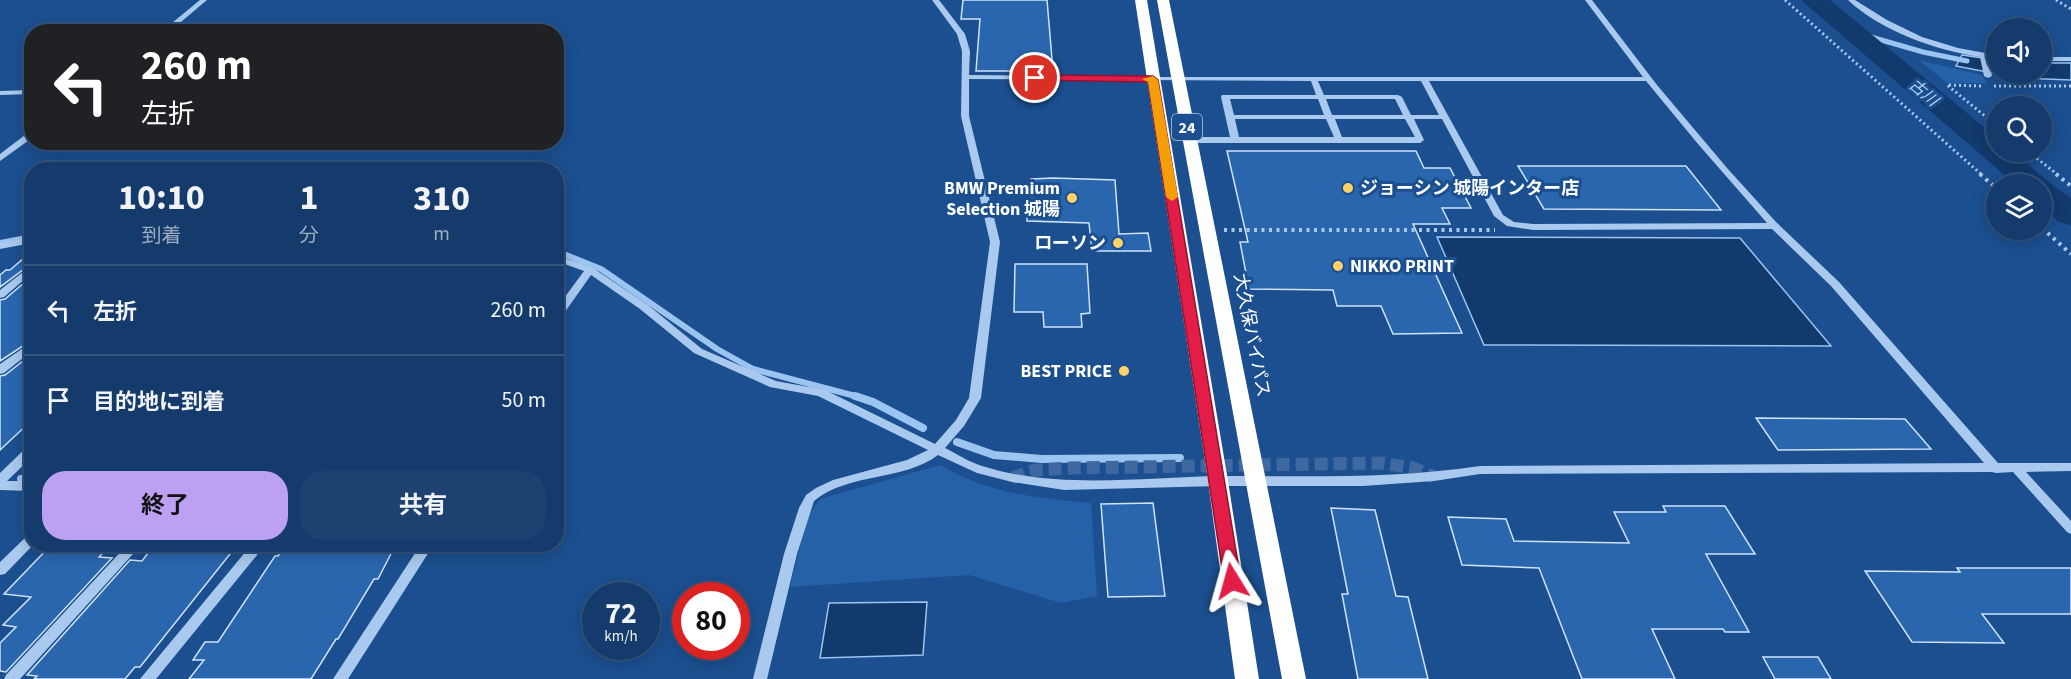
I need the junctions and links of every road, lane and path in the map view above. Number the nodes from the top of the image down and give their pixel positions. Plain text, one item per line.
1 (204, 0) edge
2 (935, 0) edge
3 (1141, 0) edge
4 (1163, 0) edge
5 (1588, 0) edge
6 (1785, 0) edge
7 (1851, 0) edge
8 (2056, 0) edge
9 (2071, 9) edge
10 (174, 24) edge
11 (1983, 56) junction
12 (1986, 56) edge
13 (2052, 59) edge
14 (2071, 59) edge
15 (1986, 68) edge
16 (966, 77) junction
17 (1178, 79) junction
18 (1646, 79) junction
19 (1153, 80) junction
20 (1314, 80) junction
21 (1424, 80) junction
22 (1993, 86) joint
23 (2071, 86) edge
24 (24, 93) edge
25 (1, 94) edge
26 (1321, 97) junction
27 (1231, 117) junction
28 (1329, 117) junction
29 (1408, 117) junction
30 (1444, 117) junction
31 (1986, 117) edge
32 (24, 140) edge
33 (1190, 140) junction
34 (1235, 140) junction
35 (1338, 140) junction
36 (0, 158) edge
37 (2041, 162) edge
38 (1986, 179) edge
39 (2071, 186) edge
40 (1514, 225) junction
41 (1775, 226) junction
42 (1207, 230) junction
43 (2052, 237) edge
44 (24, 242) edge
45 (0, 246) edge
46 (2071, 254) edge
47 (564, 261) edge
48 (590, 270) junction
49 (24, 275) edge
50 (0, 295) edge
51 (564, 306) edge
52 (24, 352) edge
53 (0, 370) edge
54 (938, 448) junction
55 (24, 457) edge
56 (2071, 467) edge
57 (1996, 469) junction
58 (2017, 469) junction
59 (0, 480) edge
60 (1218, 481) junction
61 (1257, 481) junction
62 (0, 485) edge
63 (24, 486) edge
64 (2071, 529) edge
65 (24, 547) edge
66 (129, 552) edge
67 (253, 552) edge
68 (423, 552) edge
69 (0, 570) edge
70 (11, 679) edge
71 (147, 679) edge
72 (340, 679) edge
73 (760, 679) edge
74 (1247, 679) edge
75 (1294, 679) edge

1 - 10 street
2 - 16 street
3 - 19 highway, 24
4 - 17 highway, 大久保バイパス / 24
5 - 18 street
6 - 38 path
7 - 11 street
8 - 9 path
11 - 12 street
11 - 15 street
13 - 14 street
16 - 19 street
16 - 54 street
17 - 19 street
17 - 20 street
17 - 33 highway, 大久保バイパス / 24
18 - 21 street
18 - 41 street
19 - 60 highway, 24
20 - 21 street
20 - 26 street
21 - 30 street
22 - 23 path
22 - 31 path
24 - 25 street
26 - 27 street
26 - 28 street
26 - 29 street
27 - 28 street
27 - 34 street
28 - 29 street
28 - 35 street
29 - 30 street
29 - 35 street
30 - 40 street
32 - 36 street
33 - 34 street
33 - 42 highway, 大久保バイパス / 24
34 - 35 street
37 - 39 path
40 - 41 street
40 - 42 path
41 - 57 street
42 - 61 highway, 大久保バイパス / 24
43 - 46 path
44 - 45 street
47 - 48 street
48 - 51 street
48 - 54 street
49 - 50 street
52 - 53 street
54 - 60 street
54 - 73 street
55 - 59 street
56 - 58 street
57 - 58 street
57 - 61 street
58 - 64 street
60 - 61 street
60 - 74 highway, 24
61 - 75 highway, 大久保バイパス / 24
62 - 63 street
65 - 69 street
66 - 70 street
67 - 71 street
68 - 72 street

